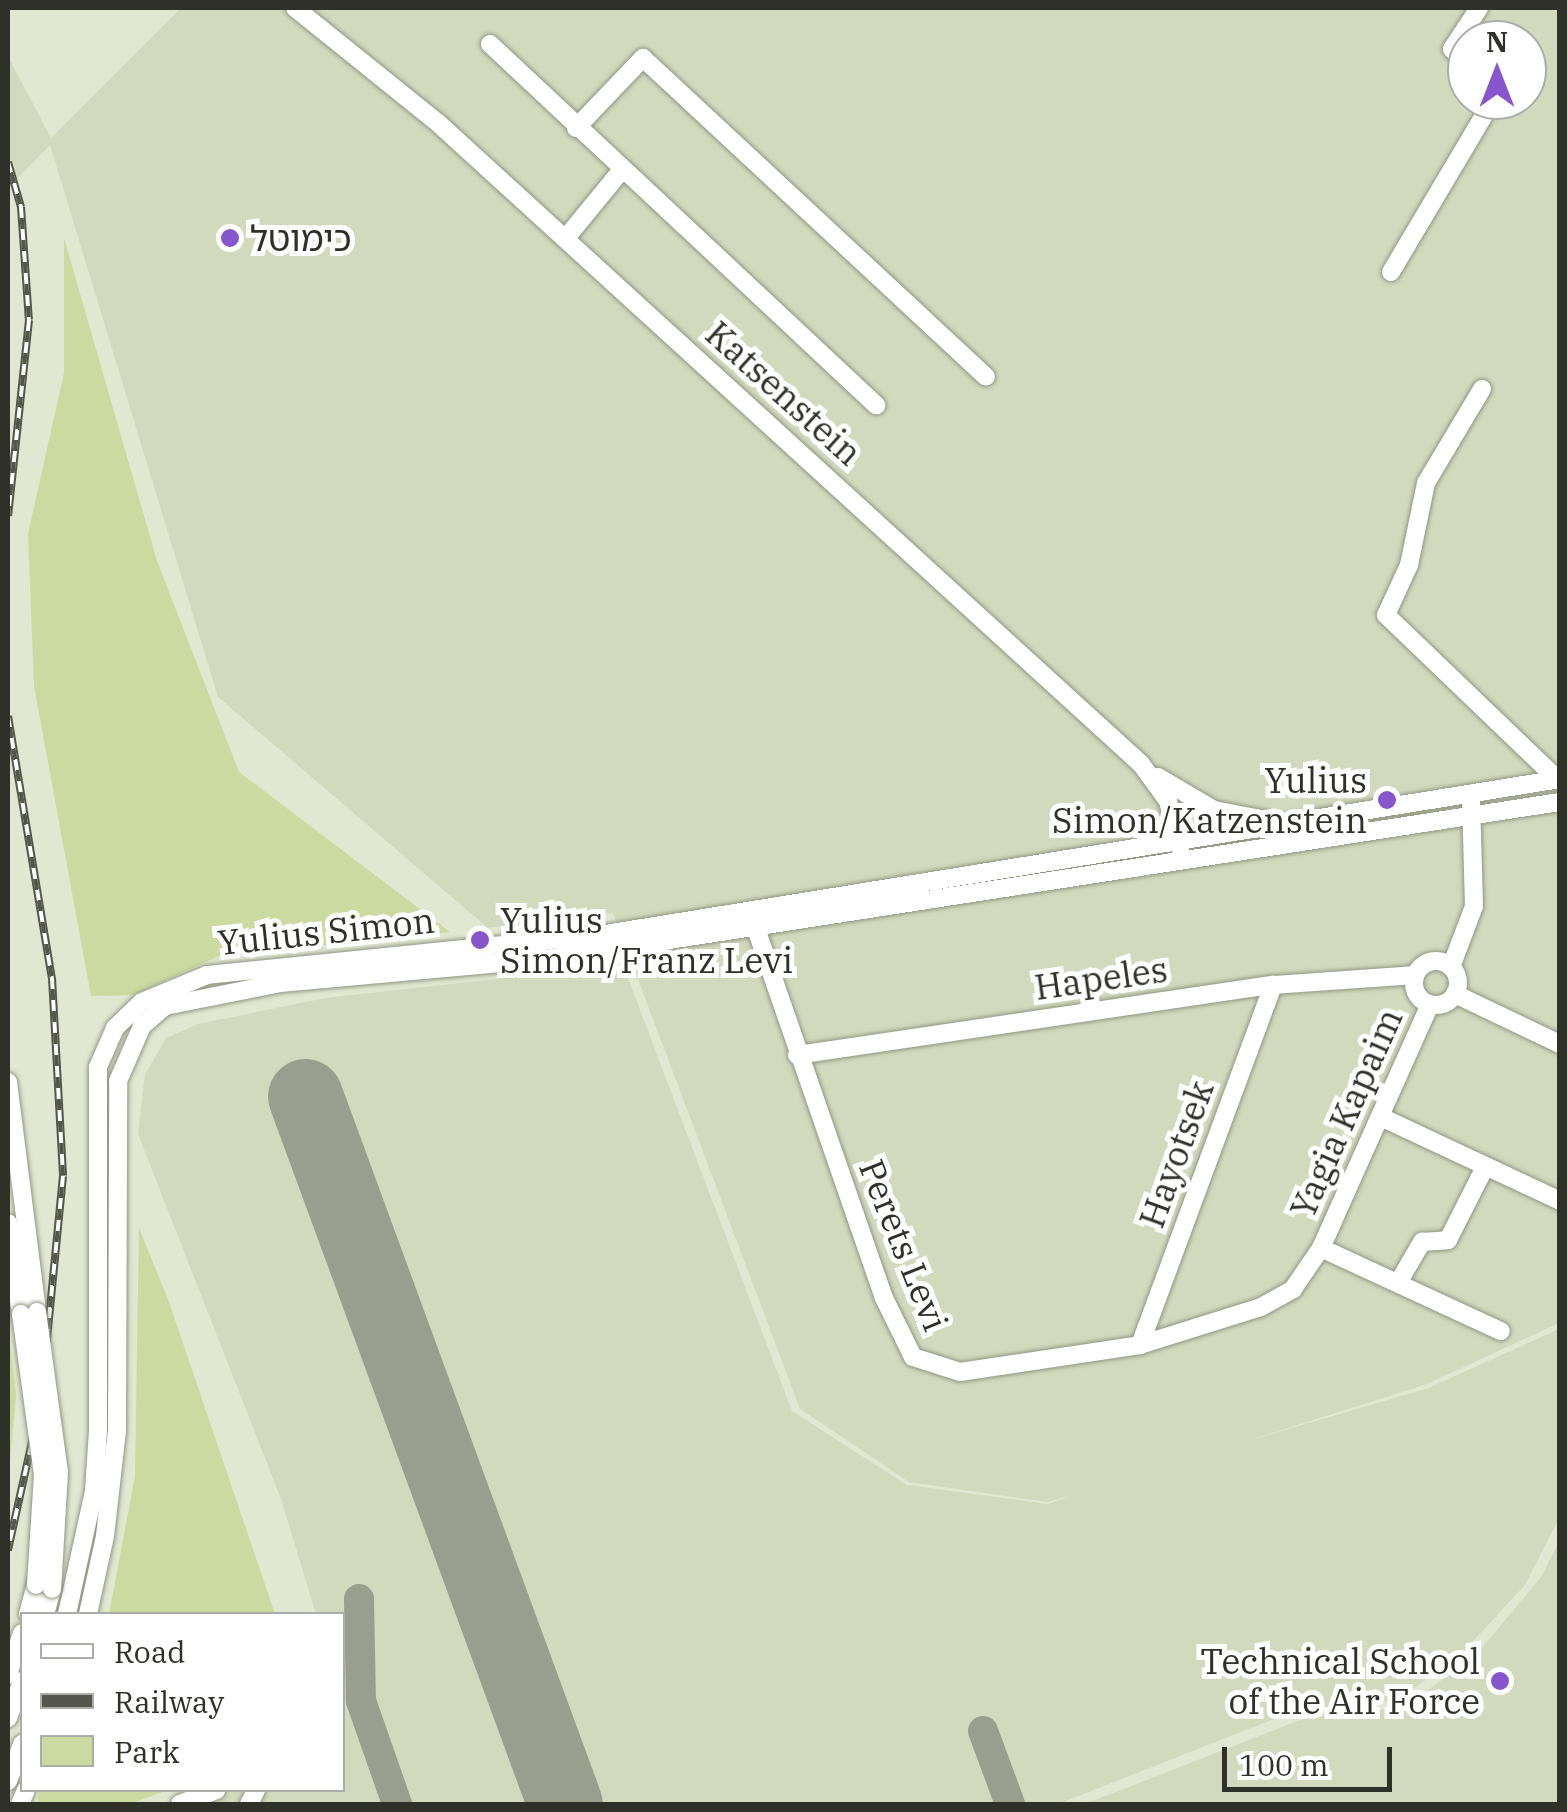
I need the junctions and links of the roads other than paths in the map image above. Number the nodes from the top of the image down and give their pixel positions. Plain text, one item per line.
1 (295, 8) edge
2 (490, 44) dead end
3 (1480, 120) edge
4 (576, 128) junction
5 (620, 172) junction
6 (566, 238) junction
7 (1390, 272) dead end
8 (986, 377) dead end
9 (1482, 389) dead end
10 (876, 405) dead end
11 (1141, 764) junction
12 (1558, 779) edge
13 (1161, 790) junction
14 (1469, 790) junction
15 (1560, 802) edge
16 (1504, 808) junction
17 (1472, 812) junction
18 (1287, 823) junction
19 (1178, 838) junction
20 (1141, 846) junction
21 (1476, 851) junction
22 (1182, 861) junction
23 (750, 906) junction
24 (781, 922) junction
25 (755, 928) junction
26 (720, 933) junction
27 (765, 958) junction
28 (1452, 968) junction
29 (1415, 974) junction
30 (1273, 985) junction
31 (1455, 994) junction
32 (1430, 1004) junction
33 (1560, 1044) edge
34 (797, 1055) junction
35 (8, 1082) edge
36 (1383, 1118) junction
37 (1486, 1166) junction
38 (1560, 1201) edge
39 (8, 1224) edge
40 (1321, 1248) junction
41 (1398, 1284) junction
42 (29, 1313) junction
43 (1500, 1330) dead end
44 (1140, 1345) junction
45 (44, 1587) junction
46 (29, 1612) edge
47 (46, 1612) edge
48 (66, 1612) edge
49 (88, 1612) edge
50 (20, 1640) edge
51 (8, 1674) edge
52 (20, 1686) edge
53 (8, 1718) edge
54 (20, 1749) edge
55 (8, 1781) edge
56 (211, 1792) edge
57 (180, 1804) edge

1 - 6 street, Katsenstein
2 - 4 street
3 - 7 street
4 - 5 street
4 - 8 street
5 - 6 street
5 - 10 street
6 - 11 street, Katsenstein
9 - 12 street
11 - 13 street, Katsenstein
11 - 18 street
12 - 14 street, Yulius Simon
13 - 19 street, Katsenstein
13 - 20 street
14 - 17 street
14 - 18 street, Yulius Simon
15 - 16 street, Yulius Simon
16 - 17 street, Yulius Simon
16 - 21 street
17 - 21 street
17 - 22 street, Yulius Simon
18 - 19 street, Yulius Simon
19 - 20 street, Yulius Simon
19 - 22 street, Katsenstein
20 - 23 street, Yulius Simon
21 - 28 street
22 - 24 street, Yulius Simon
23 - 25 street, Perets Levi
23 - 48 street, Yulius Simon
24 - 25 street, Yulius Simon
24 - 27 street
25 - 26 street, Yulius Simon
25 - 27 street, Perets Levi
26 - 27 street
26 - 49 street, Yulius Simon
27 - 34 street, Perets Levi
28 - 29 street
28 - 31 street
29 - 30 street, Hapeles
29 - 32 street
30 - 34 street, Hapeles
30 - 44 street, Hayotsek
31 - 32 street
31 - 33 street
32 - 36 street, Yagia Kapaim
34 - 44 street, Perets Levi
35 - 42 street
36 - 37 street
36 - 40 street, Yagia Kapaim
37 - 38 street
37 - 41 street
39 - 42 street
40 - 41 street
40 - 44 street, Perets Levi
41 - 43 street
42 - 45 street, bridge
45 - 46 street
45 - 47 street
50 - 51 street
52 - 53 street
54 - 55 street
56 - 57 street

